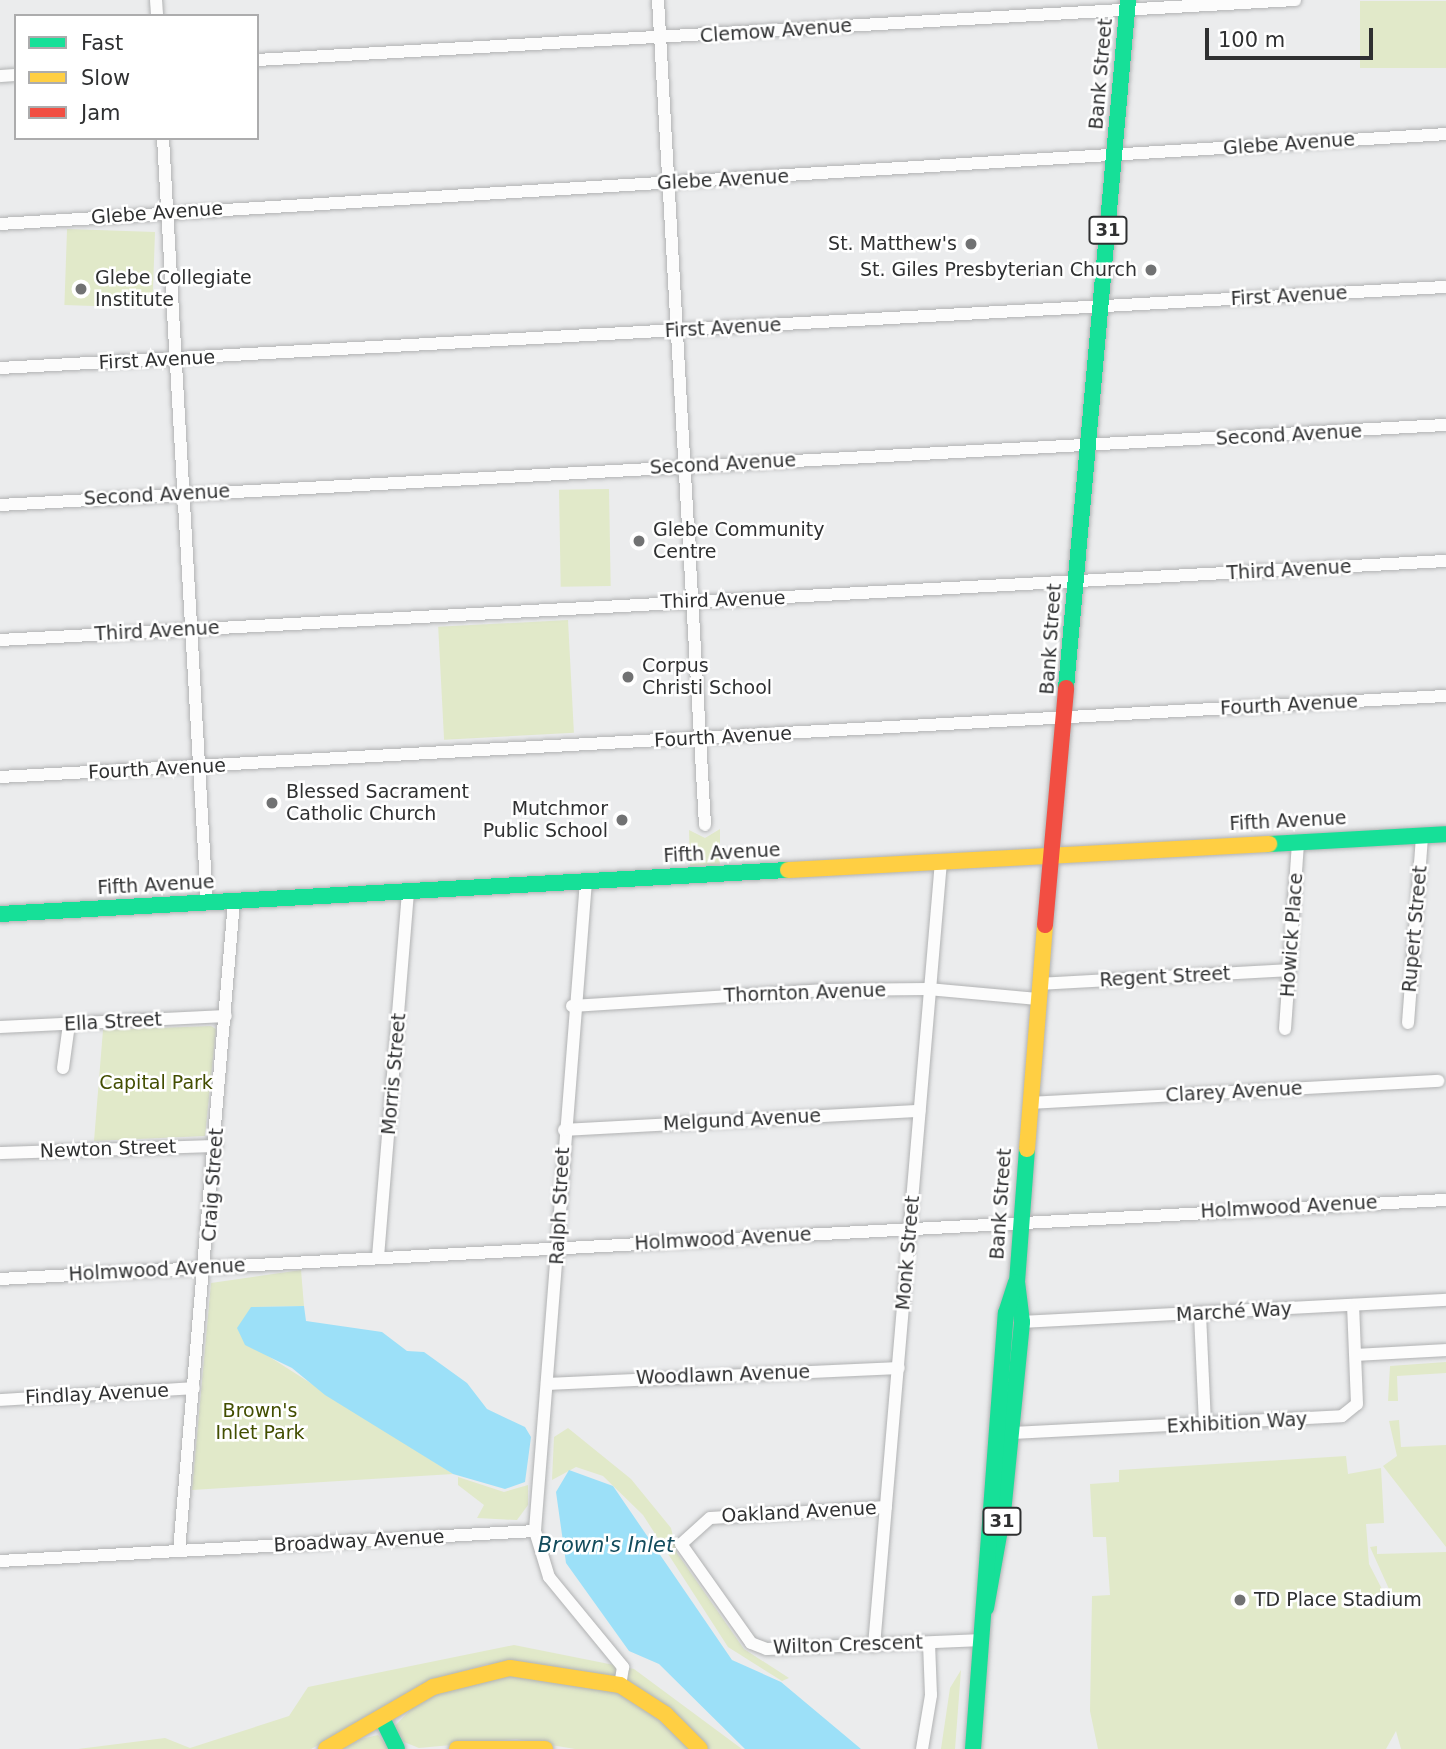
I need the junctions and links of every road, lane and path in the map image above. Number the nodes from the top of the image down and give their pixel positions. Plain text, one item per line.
1 (658, 0) edge
2 (1295, 0) edge
3 (1127, 5) edge
4 (660, 38) junction
5 (259, 60) edge
6 (1446, 134) edge
7 (163, 140) edge
8 (1115, 155) junction
9 (670, 183) junction
10 (168, 212) junction
11 (0, 224) edge
12 (1446, 287) edge
13 (1101, 306) junction
14 (677, 331) junction
15 (177, 359) junction
16 (0, 368) edge
17 (1446, 425) edge
18 (1090, 446) junction
19 (685, 466) junction
20 (185, 494) junction
21 (0, 505) edge
22 (1446, 561) edge
23 (1076, 580) junction
24 (693, 602) junction
25 (192, 629) junction
26 (0, 640) edge
27 (1446, 696) edge
28 (1066, 717) junction
29 (701, 738) junction
30 (199, 766) junction
31 (0, 777) edge
32 (705, 825) dead end
33 (1446, 834) edge
34 (1422, 835) junction
35 (1298, 842) junction
36 (1054, 855) junction
37 (941, 862) junction
38 (586, 881) junction
39 (408, 891) junction
40 (233, 902) junction
41 (207, 903) junction
42 (0, 914) edge
43 (1290, 970) junction
44 (928, 989) junction
45 (1039, 992) junction
46 (572, 1006) junction
47 (226, 1016) junction
48 (1408, 1023) dead end
49 (69, 1024) junction
50 (0, 1027) edge
51 (1285, 1029) dead end
52 (63, 1068) dead end
53 (1438, 1081) dead end
54 (1030, 1103) junction
55 (919, 1111) junction
56 (564, 1130) junction
57 (216, 1146) junction
58 (0, 1153) edge
59 (1446, 1200) edge
60 (1021, 1223) junction
61 (911, 1229) junction
62 (557, 1249) junction
63 (378, 1257) junction
64 (204, 1268) junction
65 (0, 1279) edge
66 (1017, 1282) junction
67 (1446, 1300) edge
68 (1353, 1305) junction
69 (1200, 1314) junction
70 (1022, 1322) junction
71 (1446, 1350) edge
72 (1356, 1355) junction
73 (899, 1368) junction
74 (547, 1384) junction
75 (194, 1388) junction
76 (0, 1400) edge
77 (1205, 1424) junction
78 (1004, 1433) junction
79 (886, 1507) junction
80 (535, 1531) junction
81 (681, 1544) joint
82 (179, 1551) junction
83 (0, 1561) edge
84 (983, 1640) junction
85 (929, 1643) junction
86 (874, 1646) junction
87 (620, 1685) junction
88 (382, 1718) junction
89 (326, 1749) edge
90 (397, 1749) edge
91 (457, 1749) edge
92 (545, 1749) edge
93 (700, 1749) edge
94 (922, 1749) edge
95 (973, 1749) edge

1 - 4 street
2 - 3 street, Clemow Avenue
3 - 4 street, Clemow Avenue
3 - 8 main road, Bank Street / 31
4 - 5 street, Clemow Avenue
4 - 9 street
6 - 8 street, Glebe Avenue
7 - 10 street
8 - 9 street, Glebe Avenue
8 - 13 main road, Bank Street / 31
9 - 10 street, Glebe Avenue
9 - 14 street
10 - 11 street, Glebe Avenue
10 - 15 street
12 - 13 street, First Avenue
13 - 14 street, First Avenue
13 - 18 main road, Bank Street / 31
14 - 15 street, First Avenue
14 - 19 street
15 - 16 street, First Avenue
15 - 20 street
17 - 18 street, Second Avenue
18 - 19 street, Second Avenue
18 - 23 main road, Bank Street / 31
19 - 20 street, Second Avenue
19 - 24 street
20 - 21 street, Second Avenue
20 - 25 street
22 - 23 street, Third Avenue
23 - 24 street, Third Avenue
23 - 28 main road, Bank Street / 31
24 - 25 street, Third Avenue
24 - 29 street
25 - 26 street, Third Avenue
25 - 30 street
27 - 28 street, Fourth Avenue
28 - 29 street, Fourth Avenue
28 - 36 main road, Bank Street / 31
29 - 30 street, Fourth Avenue
29 - 32 street
30 - 31 street, Fourth Avenue
30 - 41 street
33 - 34 main road, Fifth Avenue
34 - 35 main road, Fifth Avenue
34 - 48 street, Rupert Street
35 - 36 main road, Fifth Avenue
35 - 43 street, Howick Place
36 - 37 main road, Fifth Avenue
36 - 45 main road, Bank Street / 31
37 - 38 main road, Fifth Avenue
37 - 44 street, Monk Street
38 - 39 main road, Fifth Avenue
38 - 46 street, Ralph Street
39 - 40 main road, Fifth Avenue
39 - 63 street, Morris Street
40 - 41 main road, Fifth Avenue
40 - 47 street, Craig Street
41 - 42 main road, Fifth Avenue
43 - 45 street, Regent Street
43 - 51 street, Howick Place
44 - 45 street, Thornton Avenue
44 - 46 street, Thornton Avenue
44 - 55 street, Monk Street
45 - 54 main road, Bank Street / 31
46 - 56 street, Ralph Street
47 - 49 street, Ella Street
47 - 57 street, Craig Street
49 - 50 street, Ella Street
49 - 52 street
53 - 54 street, Clarey Avenue
54 - 60 main road, Bank Street / 31
55 - 56 street, Melgund Avenue
55 - 61 street, Monk Street
56 - 62 street, Ralph Street
57 - 58 street, Newton Street
57 - 64 street, Craig Street
59 - 60 street, Holmwood Avenue
60 - 61 street, Holmwood Avenue
60 - 66 main road, Bank Street / 31
61 - 62 street, Holmwood Avenue
61 - 73 street, Monk Street
62 - 63 street, Holmwood Avenue
62 - 74 street, Ralph Street
63 - 64 street, Holmwood Avenue
64 - 65 street, Holmwood Avenue
64 - 75 street, Craig Street
66 - 70 main road, Bank Street / 31
66 - 78 main road, Bank Street / 31
67 - 68 street, Marché Way
68 - 69 street, Marché Way
68 - 72 street, Exhibition Way
69 - 70 street, Marché Way
69 - 77 street
70 - 78 main road, Bank Street / 31
71 - 72 street
72 - 77 street, Exhibition Way
73 - 74 street, Woodlawn Avenue
73 - 79 street, Monk Street
74 - 80 street, Ralph Street
75 - 76 street, Findlay Avenue
75 - 82 street, Craig Street
77 - 78 street, Exhibition Way
78 - 84 main road, Bank Street / 31
79 - 81 street, Oakland Avenue
79 - 86 street, Monk Street
80 - 82 street, Broadway Avenue
80 - 87 street
81 - 86 street, Wilton Crescent
82 - 83 street, Broadway Avenue
84 - 85 street, Wilton Crescent
84 - 95 main road, Bank Street / 31
85 - 86 street, Wilton Crescent
85 - 94 street
87 - 88 main road
87 - 93 main road
88 - 89 main road
88 - 90 main road
91 - 92 main road

